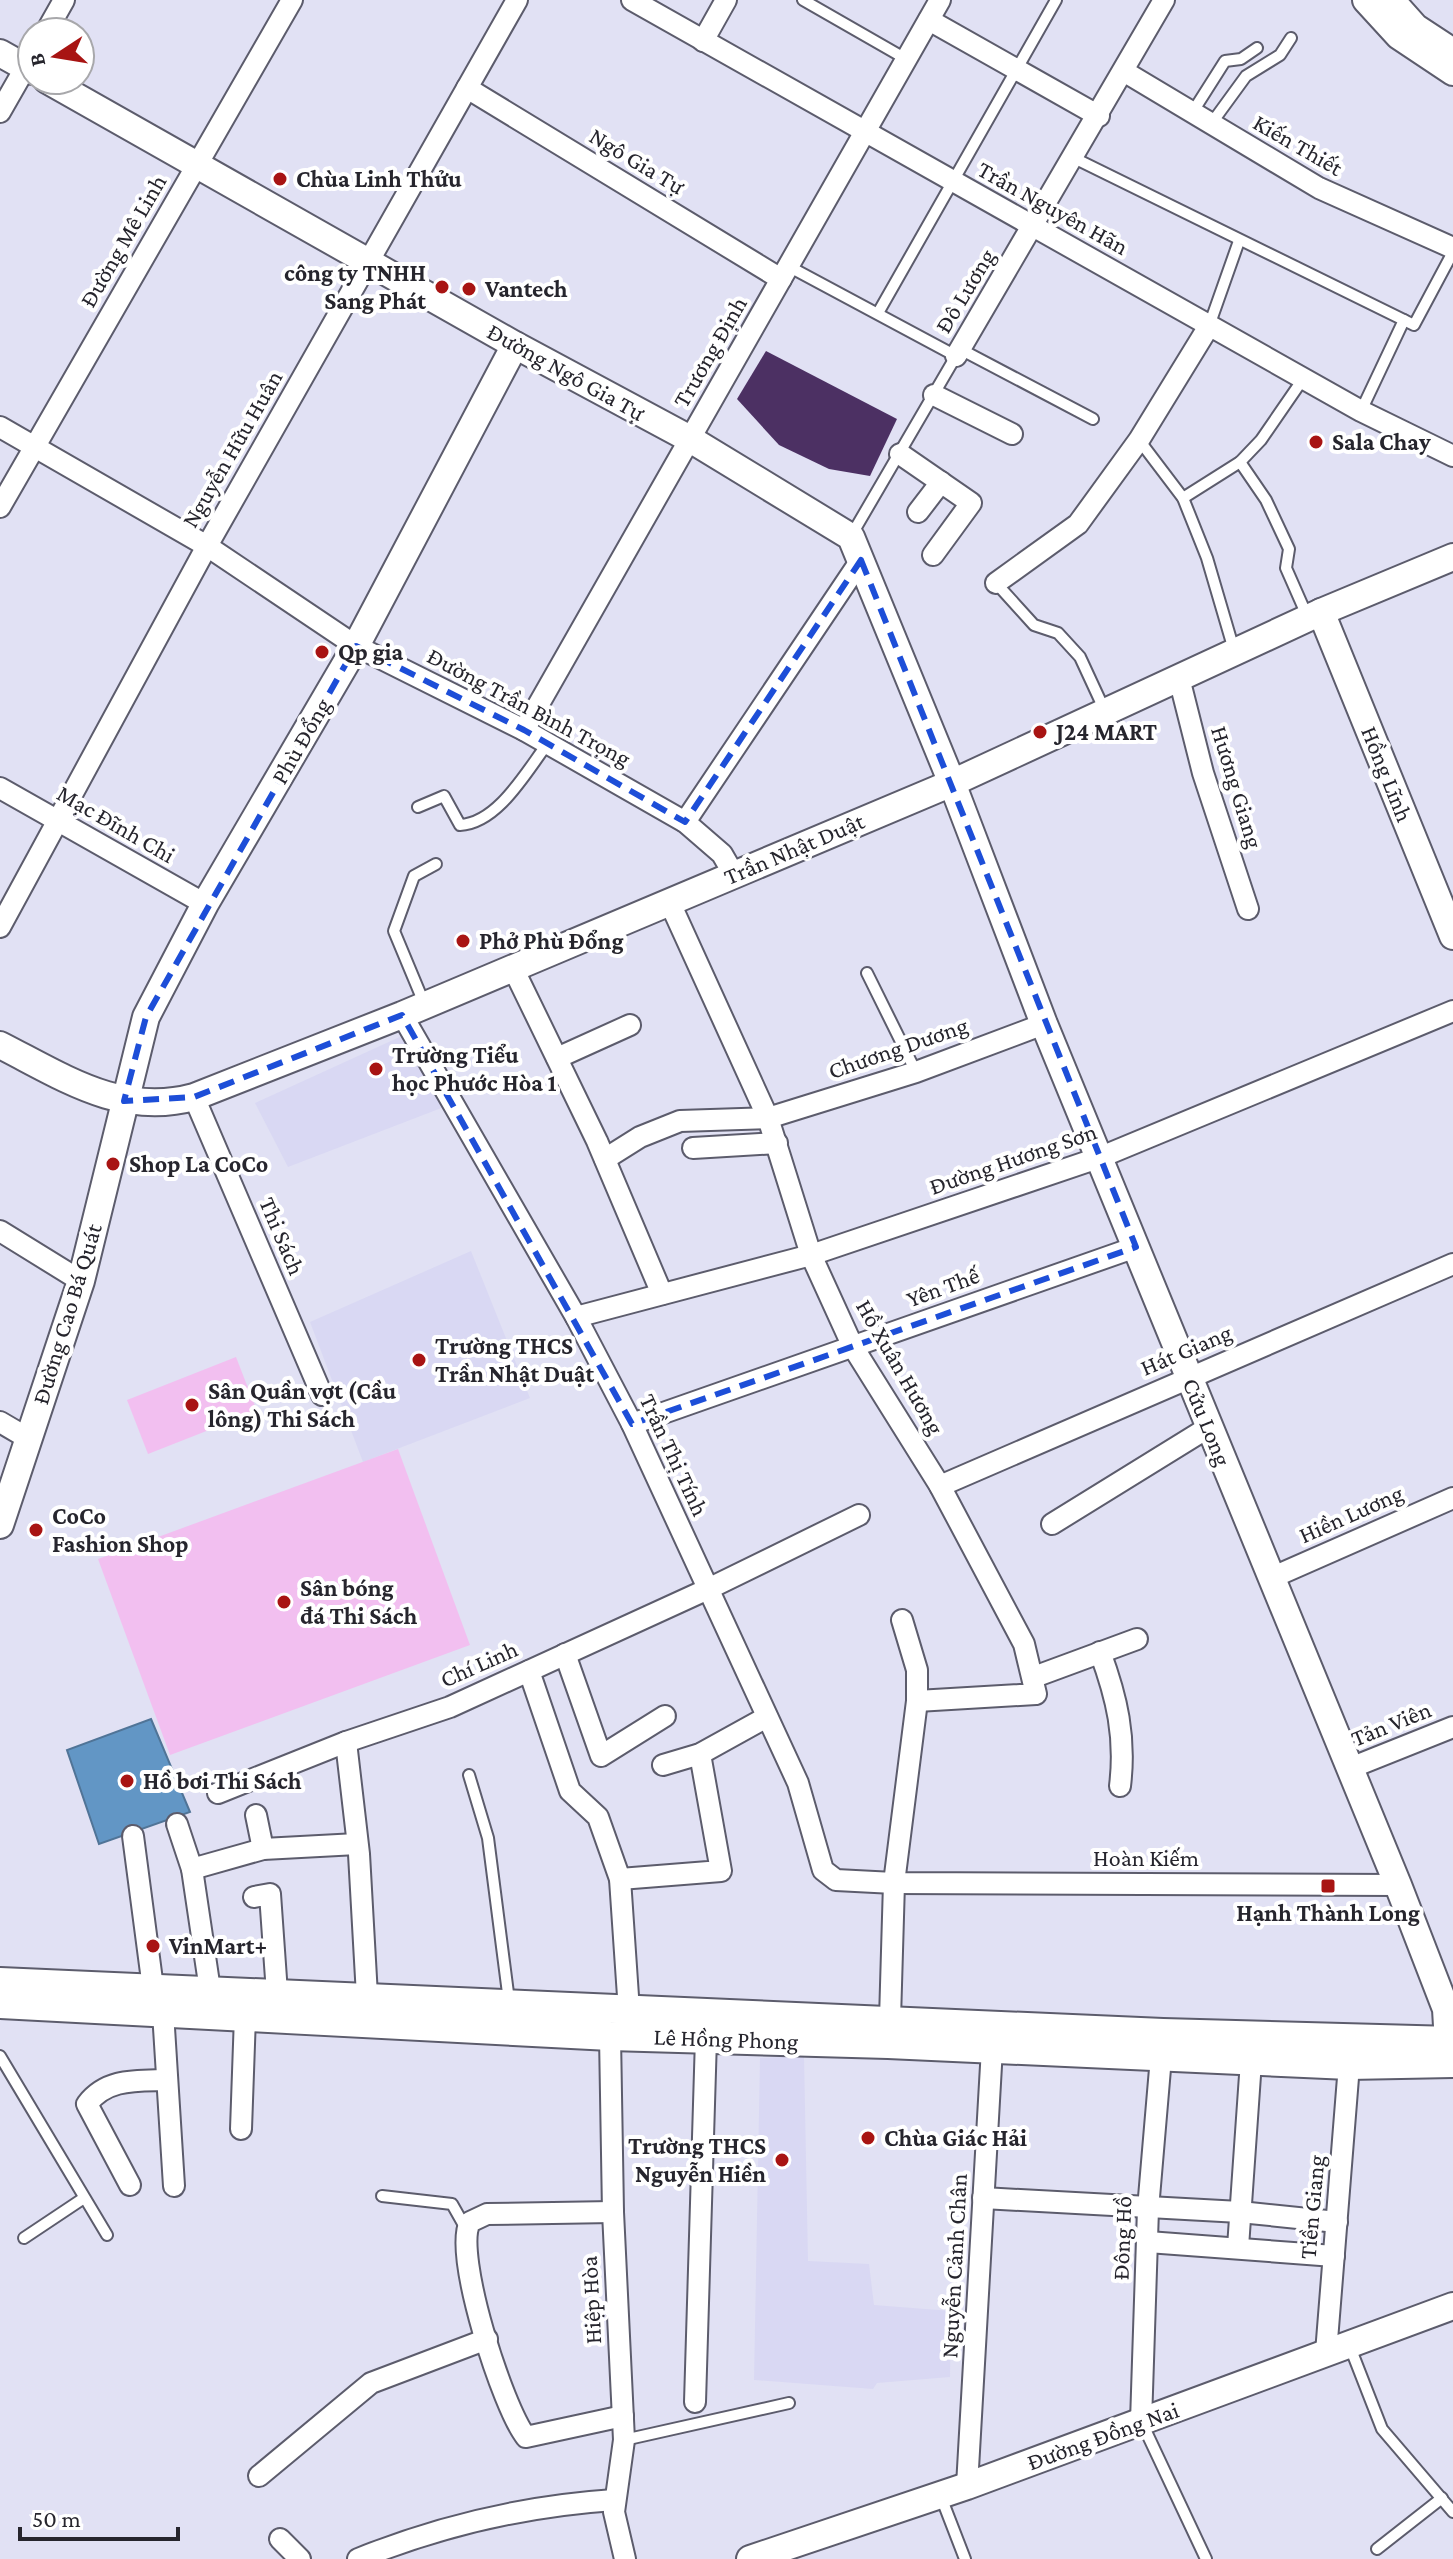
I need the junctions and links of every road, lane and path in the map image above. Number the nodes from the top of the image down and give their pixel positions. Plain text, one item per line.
1 (292, 0) edge
2 (517, 0) edge
3 (632, 0) edge
4 (726, 0) edge
5 (803, 0) edge
6 (940, 0) edge
7 (1056, 0) edge
8 (1164, 0) edge
9 (1366, 0) edge
10 (1391, 0) edge
11 (929, 20) junction
12 (1291, 38) dead end
13 (703, 41) junction
14 (1257, 48) dead end
15 (1453, 52) edge
16 (906, 59) junction
17 (1019, 70) junction
18 (1125, 72) junction
19 (1453, 72) edge
20 (467, 88) junction
21 (16, 92) edge
22 (80, 96) edge
23 (0, 112) edge
24 (1192, 113) junction
25 (1099, 116) junction
26 (1211, 124) junction
27 (865, 132) junction
28 (1074, 158) junction
29 (197, 165) junction
30 (953, 181) junction
31 (1033, 227) junction
32 (1239, 241) junction
33 (1453, 250) edge
34 (368, 262) junction
35 (785, 273) junction
36 (878, 313) junction
37 (1404, 320) junction
38 (1209, 326) junction
39 (515, 345) junction
40 (958, 352) junction
41 (1303, 379) junction
42 (934, 395) junction
43 (1361, 411) junction
44 (1093, 419) dead end
45 (0, 427) edge
46 (1012, 434) dead end
47 (690, 439) junction
48 (1139, 440) junction
49 (35, 447) junction
50 (900, 454) junction
51 (1453, 456) edge
52 (1240, 462) junction
53 (941, 482) junction
54 (1183, 498) junction
55 (0, 507) edge
56 (918, 512) dead end
57 (207, 546) junction
58 (856, 548) junction
59 (933, 555) dead end
60 (1453, 557) edge
61 (996, 583) joint
62 (1315, 616) junction
63 (356, 646) junction
64 (1235, 652) junction
65 (1179, 678) junction
66 (1106, 712) junction
67 (524, 730) junction
68 (548, 743) junction
69 (952, 783) junction
70 (0, 788) edge
71 (418, 807) dead end
72 (59, 821) junction
73 (685, 822) junction
74 (436, 864) dead end
75 (733, 873) junction
76 (670, 903) junction
77 (205, 904) junction
78 (1248, 909) dead end
79 (0, 927) edge
80 (1453, 936) edge
81 (512, 966) junction
82 (867, 973) dead end
83 (414, 1010) junction
84 (1453, 1011) edge
85 (1044, 1024) junction
86 (630, 1025) dead end
87 (0, 1045) edge
88 (557, 1058) junction
89 (916, 1072) junction
90 (194, 1097) junction
91 (124, 1101) junction
92 (768, 1118) junction
93 (777, 1143) junction
94 (693, 1148) dead end
95 (1101, 1157) junction
96 (605, 1159) junction
97 (0, 1231) edge
98 (1136, 1247) junction
99 (811, 1255) junction
100 (1453, 1264) edge
101 (81, 1281) junction
102 (662, 1294) junction
103 (576, 1317) junction
104 (853, 1347) junction
105 (1188, 1376) junction
106 (322, 1395) dead end
107 (0, 1422) edge
108 (632, 1424) junction
109 (1209, 1427) junction
110 (29, 1439) junction
111 (940, 1486) junction
112 (1453, 1498) edge
113 (859, 1515) dead end
114 (1052, 1524) dead end
115 (0, 1525) edge
116 (1271, 1578) junction
117 (708, 1589) junction
118 (902, 1620) dead end
119 (1137, 1639) dead end
120 (1100, 1652) junction
121 (565, 1654) junction
122 (529, 1671) junction
123 (1034, 1677) junction
124 (917, 1701) junction
125 (665, 1716) dead end
126 (767, 1717) junction
127 (1453, 1727) edge
128 (346, 1742) junction
129 (700, 1754) junction
130 (663, 1765) dead end
131 (1348, 1769) junction
132 (469, 1775) dead end
133 (1120, 1786) dead end
134 (218, 1793) dead end
135 (256, 1815) dead end
136 (177, 1824) dead end
137 (133, 1836) dead end
138 (357, 1844) junction
139 (263, 1849) junction
140 (192, 1869) junction
141 (620, 1879) junction
142 (894, 1883) junction
143 (1398, 1885) junction
144 (254, 1897) dead end
145 (0, 1982) edge
146 (210, 1990) junction
147 (277, 1993) junction
148 (367, 1996) junction
149 (158, 2000) junction
150 (509, 2003) junction
151 (0, 2004) edge
152 (629, 2011) junction
153 (245, 2016) junction
154 (889, 2031) junction
155 (610, 2036) junction
156 (706, 2038) junction
157 (982, 2040) junction
158 (1451, 2052) edge
159 (0, 2056) edge
160 (1161, 2057) junction
161 (1251, 2061) junction
162 (1349, 2065) junction
163 (167, 2080) junction
164 (241, 2129) dead end
165 (130, 2185) dead end
166 (174, 2186) dead end
167 (382, 2196) dead end
168 (84, 2198) junction
169 (983, 2198) junction
170 (1148, 2209) junction
171 (613, 2212) junction
172 (1240, 2212) junction
173 (1337, 2222) junction
174 (466, 2230) junction
175 (107, 2235) dead end
176 (24, 2238) dead end
177 (1148, 2242) junction
178 (1238, 2247) junction
179 (1334, 2256) junction
180 (1453, 2306) edge
181 (487, 2339) junction
182 (1338, 2349) junction
183 (695, 2402) dead end
184 (789, 2403) dead end
185 (623, 2416) junction
186 (1141, 2422) junction
187 (624, 2440) junction
188 (259, 2476) dead end
189 (967, 2486) junction
190 (941, 2495) junction
191 (1442, 2498) junction
192 (614, 2500) junction
193 (1453, 2512) edge
194 (280, 2539) dead end
195 (1377, 2549) dead end
196 (300, 2559) edge
197 (358, 2559) edge
198 (625, 2559) edge
199 (753, 2559) edge
200 (965, 2559) edge
201 (1206, 2559) edge

1 - 29 street, Đường Mê Linh
2 - 20 street, Nguyễn Hữu Huân
3 - 13 street, Trần Nguyên Hãn
4 - 13 street
5 - 16 lane
6 - 11 street, Trương Định
7 - 17 lane
8 - 18 street, Đô Lương
9 - 19 street
10 - 15 street
11 - 16 street, Trương Định
11 - 17 street
12 - 26 lane
13 - 27 street, Trần Nguyên Hãn
14 - 24 lane
16 - 27 street, Trương Định
17 - 25 street
17 - 30 lane
18 - 24 street, Kiến Thiết
18 - 25 street, Đô Lương
20 - 34 street, Nguyễn Hữu Huân
20 - 35 street, Ngô Gia Tự
21 - 23 street
22 - 29 street, Đường Ngô Gia Tự
24 - 26 street, Kiến Thiết
25 - 28 street, Đô Lương
26 - 33 street, Kiến Thiết
27 - 30 street, Trần Nguyên Hãn
27 - 35 street, Trương Định
28 - 31 street, Đô Lương
28 - 32 lane
29 - 34 street, Đường Ngô Gia Tự
29 - 49 street, Đường Mê Linh
30 - 31 street, Trần Nguyên Hãn
30 - 36 lane
31 - 38 street, Trần Nguyên Hãn
31 - 40 street, Đô Lương
32 - 37 lane
32 - 38 lane
33 - 37 lane
34 - 39 street, Đường Ngô Gia Tự
34 - 57 street, Nguyễn Hữu Huân
35 - 36 lane
35 - 47 street, Trương Định
36 - 40 lane
37 - 43 lane
38 - 41 street, Trần Nguyên Hãn
38 - 48 street
39 - 47 street, Đường Ngô Gia Tự
39 - 63 street, Phù Đổng
40 - 42 lane, Đô Lương
40 - 44 lane
41 - 43 street, Trần Nguyên Hãn
41 - 52 lane
42 - 46 street
42 - 50 lane, Đô Lương
43 - 51 street, Trần Nguyên Hãn
45 - 49 street, Đường Trần Bình Trọng
47 - 58 street, Đường Ngô Gia Tự
47 - 67 street, Trương Định
48 - 54 lane
48 - 61 street
49 - 55 street, Đường Mê Linh
49 - 57 street, Đường Trần Bình Trọng
50 - 53 street
50 - 58 lane, Đô Lương
52 - 54 lane
52 - 62 lane
53 - 56 street
53 - 59 street
54 - 64 lane
57 - 63 street, Đường Trần Bình Trọng
57 - 72 street, Nguyễn Hữu Huân
58 - 69 street
58 - 73 street
60 - 62 street, Trần Nhật Duật
61 - 66 lane
62 - 64 street, Trần Nhật Duật
62 - 80 street, Hồng Lĩnh
63 - 67 street, Đường Trần Bình Trọng
63 - 77 street, Phù Đổng
64 - 65 street, Trần Nhật Duật
65 - 66 street, Trần Nhật Duật
65 - 78 street, Hương Giang
66 - 69 street, Trần Nhật Duật
67 - 68 street, Đường Trần Bình Trọng
68 - 71 lane
68 - 73 street, Đường Trần Bình Trọng
69 - 75 street, Trần Nhật Duật
69 - 85 street, Cửu Long
70 - 72 street, Mạc Đĩnh Chi
72 - 77 street, Mạc Đĩnh Chi
72 - 79 street, Nguyễn Hữu Huân
73 - 75 street, Đường Trần Bình Trọng
74 - 83 lane
75 - 76 street, Trần Nhật Duật
76 - 81 street, Trần Nhật Duật
76 - 92 street, Hồ Xuân Hương
77 - 91 street, Phù Đổng
81 - 83 street, Trần Nhật Duật
81 - 88 street
82 - 89 lane
83 - 90 street, Trần Nhật Duật
83 - 103 street, Trần Thị Tính
84 - 95 street, Đường Hương Sơn
85 - 89 street, Chương Dương
85 - 95 street, Cửu Long
86 - 88 street
87 - 91 street, Trần Nhật Duật
88 - 96 street
89 - 92 street, Chương Dương
90 - 91 street, Trần Nhật Duật
90 - 106 street, Thi Sách
91 - 101 street, Đường Cao Bá Quát
92 - 93 street, Hồ Xuân Hương
92 - 96 street, Chương Dương
93 - 94 street
93 - 99 street, Hồ Xuân Hương
95 - 98 street, Cửu Long
95 - 99 street, Đường Hương Sơn
96 - 102 street
97 - 101 street
98 - 104 street, Yên Thế
98 - 105 street, Cửu Long
99 - 102 street, Đường Hương Sơn
99 - 104 street, Hồ Xuân Hương
100 - 105 street, Hát Giang
101 - 110 street, Đường Cao Bá Quát
102 - 103 street, Đường Hương Sơn
103 - 108 street, Trần Thị Tính
104 - 108 street, Yên Thế
104 - 111 street, Hồ Xuân Hương
105 - 109 street, Cửu Long
105 - 111 street, Hát Giang
107 - 110 street
108 - 117 street, Trần Thị Tính
109 - 114 street
109 - 116 street, Cửu Long
110 - 115 street, Đường Cao Bá Quát
111 - 123 street, Hồ Xuân Hương
112 - 116 street, Hiền Lương
113 - 117 street, Chí Linh
116 - 131 street, Cửu Long
117 - 121 street, Chí Linh
117 - 126 street, Trần Thị Tính
118 - 124 street
119 - 120 street
120 - 123 street
120 - 133 street
121 - 122 street, Chí Linh
121 - 125 street
122 - 128 street, Chí Linh
122 - 141 street
123 - 124 street
124 - 142 street
126 - 129 street
126 - 142 street, Trần Thị Tính
127 - 131 street, Tản Viên
128 - 134 street, Chí Linh
128 - 138 street
129 - 130 street
129 - 141 street
131 - 143 street, Cửu Long
132 - 150 lane
135 - 139 street
136 - 140 street
137 - 149 street
138 - 139 street
138 - 148 street
139 - 140 street
140 - 146 street
141 - 152 street
142 - 143 street, Hoàn Kiếm
142 - 154 street
143 - 158 street, Cửu Long
144 - 147 street
145 - 149 main road, Lê Hồng Phong
146 - 147 main road, Lê Hồng Phong
146 - 149 main road, Lê Hồng Phong
147 - 148 main road, Lê Hồng Phong
148 - 150 main road, Lê Hồng Phong
149 - 151 main road, Lê Hồng Phong
149 - 153 main road, Lê Hồng Phong
149 - 163 street
150 - 152 main road, Lê Hồng Phong
152 - 154 main road, Lê Hồng Phong
153 - 155 main road, Lê Hồng Phong
153 - 164 street
154 - 156 main road, Lê Hồng Phong
154 - 157 main road, Lê Hồng Phong
155 - 156 main road, Lê Hồng Phong
155 - 171 street, Hiệp Hòa
156 - 183 street
157 - 158 main road, Lê Hồng Phong
157 - 160 main road, Lê Hồng Phong
157 - 169 street, Nguyễn Cảnh Chân
158 - 162 main road, Lê Hồng Phong
159 - 168 lane
160 - 161 main road, Lê Hồng Phong
160 - 170 street, Đông Hồ
161 - 162 main road, Lê Hồng Phong
161 - 172 street
162 - 173 street, Tiền Giang
163 - 165 street
163 - 166 street
167 - 174 lane
168 - 175 lane
168 - 176 lane
169 - 170 street
169 - 189 street, Nguyễn Cảnh Chân
170 - 172 street
170 - 177 street, Đông Hồ
171 - 174 street
171 - 185 street, Hiệp Hòa
172 - 173 street
172 - 178 street
173 - 179 street, Tiền Giang
174 - 181 street
177 - 178 street
177 - 186 street, Đông Hồ
178 - 179 street
179 - 182 street, Tiền Giang
180 - 182 street, Đường Đồng Nai
181 - 185 street
181 - 188 street
182 - 186 street, Đường Đồng Nai
182 - 191 lane
184 - 187 lane
185 - 187 street, Hiệp Hòa
186 - 189 street, Đường Đồng Nai
186 - 201 lane
187 - 192 street, Hiệp Hòa
189 - 190 street, Đường Đồng Nai
190 - 199 street, Đường Đồng Nai
190 - 200 lane
191 - 193 lane
191 - 195 lane
192 - 197 street
192 - 198 street, Hiệp Hòa
194 - 196 street

